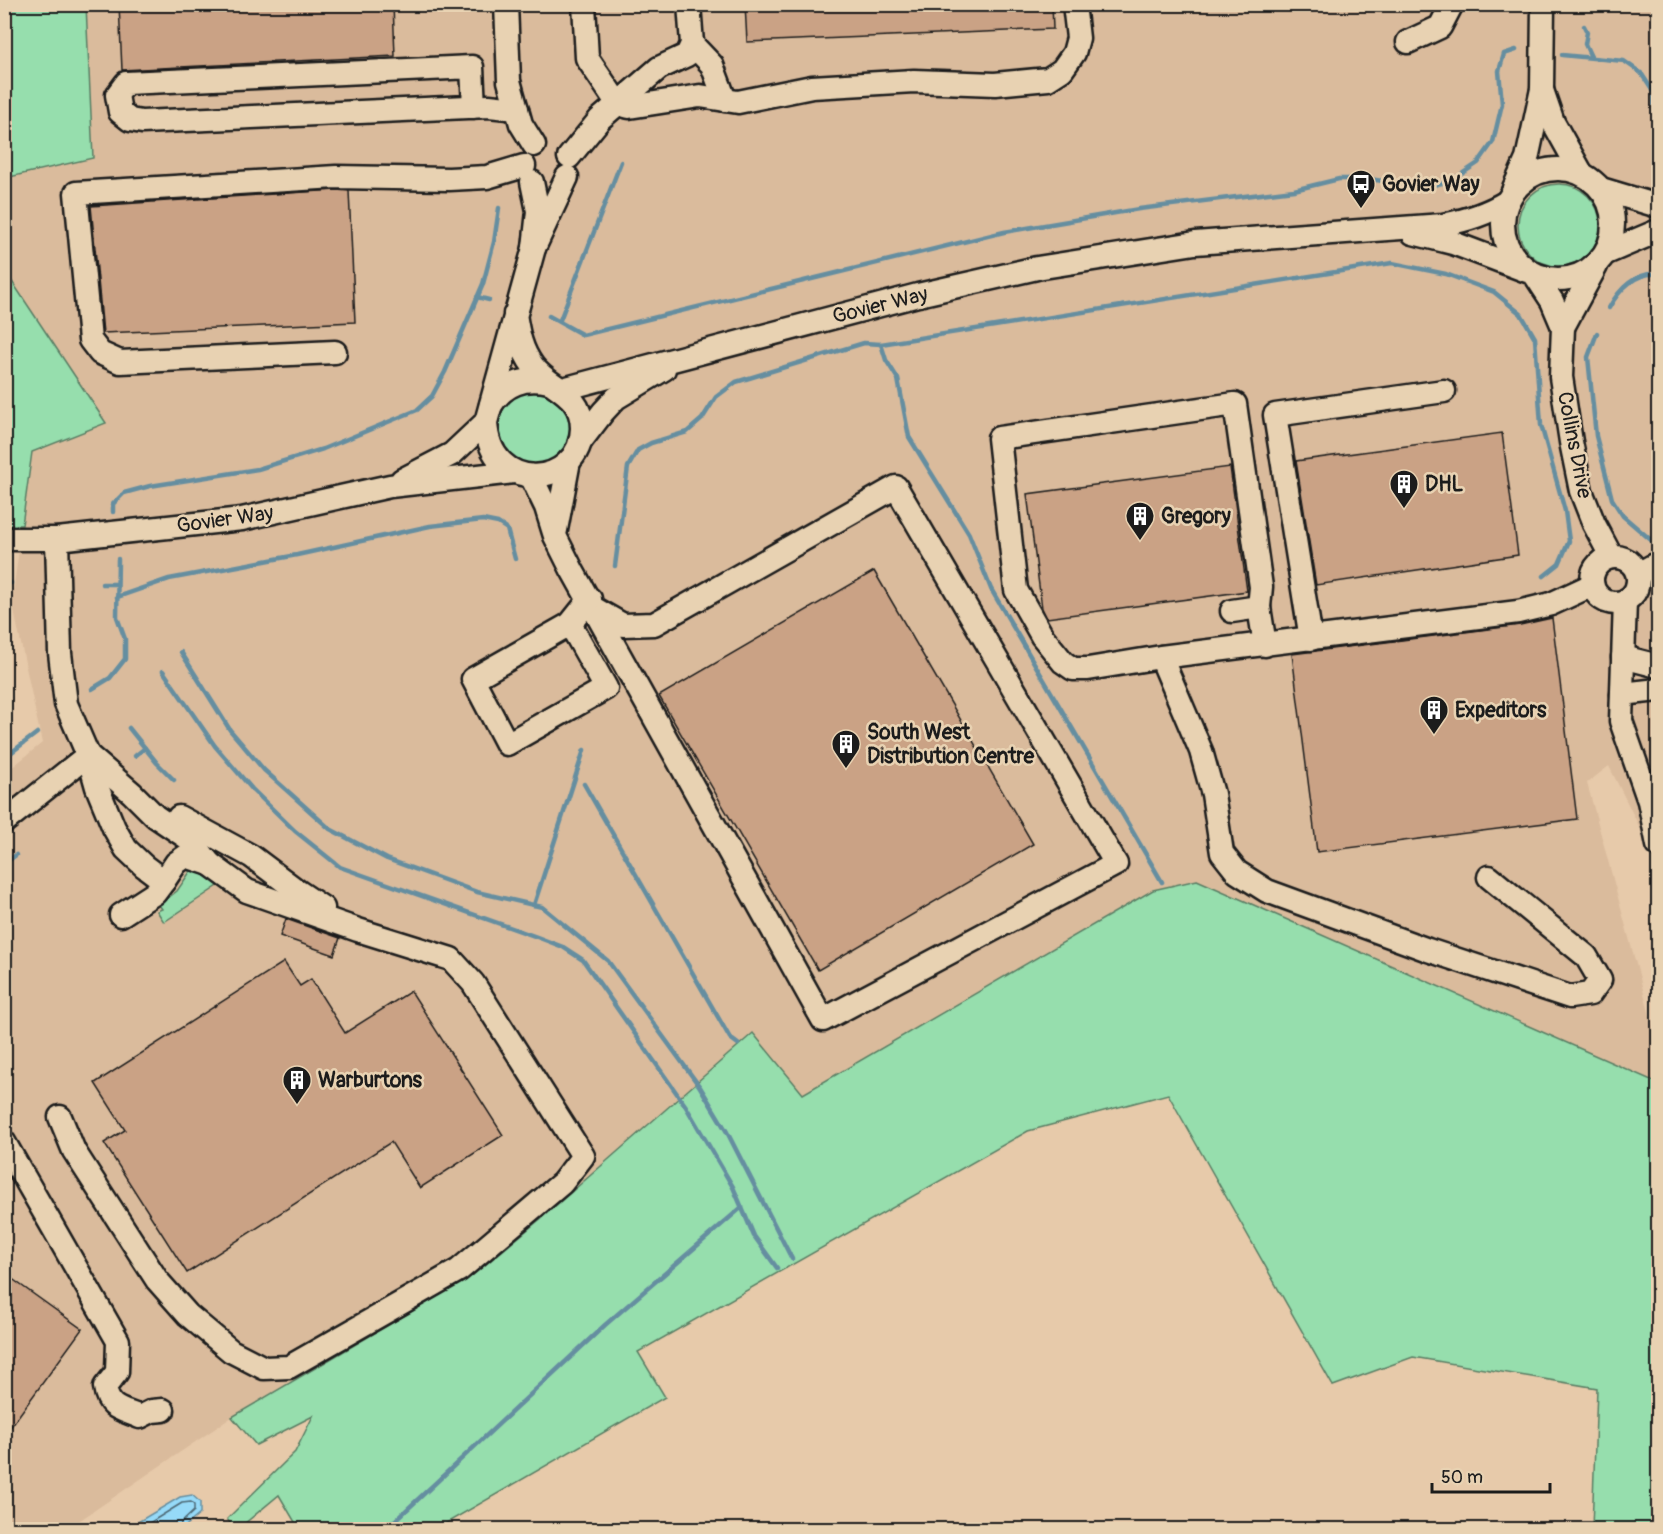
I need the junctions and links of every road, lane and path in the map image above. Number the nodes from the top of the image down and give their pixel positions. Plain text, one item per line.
1 (506, 4) edge
2 (584, 4) edge
3 (689, 4) edge
4 (1074, 4) edge
5 (1452, 4) edge
6 (1544, 4) edge
7 (1408, 42) dead end
8 (692, 44) junction
9 (1542, 89) junction
10 (725, 100) junction
11 (618, 104) junction
12 (474, 107) junction
13 (517, 109) junction
14 (534, 145) junction
15 (568, 167) junction
16 (528, 174) junction
17 (1582, 174) junction
18 (1601, 189) junction
19 (1510, 197) junction
20 (1659, 206) edge
21 (1398, 228) junction
22 (1659, 231) edge
23 (534, 248) junction
24 (1601, 259) junction
25 (1532, 273) junction
26 (515, 314) junction
27 (1563, 327) junction
28 (335, 352) dead end
29 (686, 356) junction
30 (556, 385) junction
31 (1444, 391) dead end
32 (487, 416) junction
33 (574, 451) junction
34 (522, 474) junction
35 (390, 486) junction
36 (555, 536) junction
37 (4, 539) edge
38 (57, 539) junction
39 (1611, 556) junction
40 (1659, 562) edge
41 (1638, 574) junction
42 (1592, 585) junction
43 (1625, 601) junction
44 (593, 604) junction
45 (1259, 607) junction
46 (1232, 611) dead end
47 (570, 624) junction
48 (1311, 639) junction
49 (1265, 645) junction
50 (1161, 657) junction
51 (1623, 657) junction
52 (1659, 666) edge
53 (1659, 690) edge
54 (1622, 694) junction
55 (88, 755) junction
56 (114, 778) junction
57 (132, 793) junction
58 (1653, 796) edge
59 (4, 822) edge
60 (1659, 844) edge
61 (210, 864) junction
62 (170, 872) junction
63 (1489, 877) dead end
64 (121, 915) dead end
65 (358, 930) junction
66 (60, 1117) dead end
67 (4, 1142) edge
68 (163, 1410) dead end

1 - 13 street
2 - 11 street
3 - 8 street
4 - 10 street
5 - 7 street
6 - 9 street
8 - 10 street
8 - 11 street
9 - 17 street
9 - 19 street
10 - 11 street
11 - 15 street
12 - 12 street
12 - 13 street
13 - 14 street
14 - 15 street
14 - 16 street
15 - 16 street
15 - 23 street
16 - 23 street
16 - 28 street
17 - 18 street
17 - 19 street
18 - 20 street
18 - 24 street
19 - 21 street, Govier Way
19 - 25 street
21 - 25 street, Govier Way
21 - 29 street, Govier Way
22 - 24 street
23 - 26 street
24 - 25 street
24 - 27 street, Collins Drive
25 - 27 street, Collins Drive
26 - 30 street
26 - 32 street
27 - 39 street, Collins Drive
29 - 30 street, Govier Way
29 - 33 street, Govier Way
30 - 32 street
30 - 33 street
31 - 48 street
32 - 34 street
32 - 35 street, Govier Way
33 - 34 street
33 - 36 street
34 - 35 street, Govier Way
34 - 36 street
35 - 38 street, Govier Way
36 - 44 street
37 - 38 street, Govier Way
38 - 55 street
39 - 41 street
39 - 42 street
40 - 41 street
41 - 43 street
42 - 43 street
42 - 48 street
43 - 51 street
44 - 44 street
44 - 47 street
45 - 46 street
45 - 49 street
45 - 50 street
47 - 47 street
48 - 49 street
49 - 50 street
50 - 63 street
51 - 52 street
51 - 54 street
53 - 54 street
54 - 58 street
55 - 56 street
55 - 59 street
55 - 62 street
56 - 57 street
56 - 62 street
57 - 61 street
57 - 65 street
58 - 60 street
61 - 62 street
61 - 65 street
62 - 64 street
65 - 66 street
67 - 68 street

